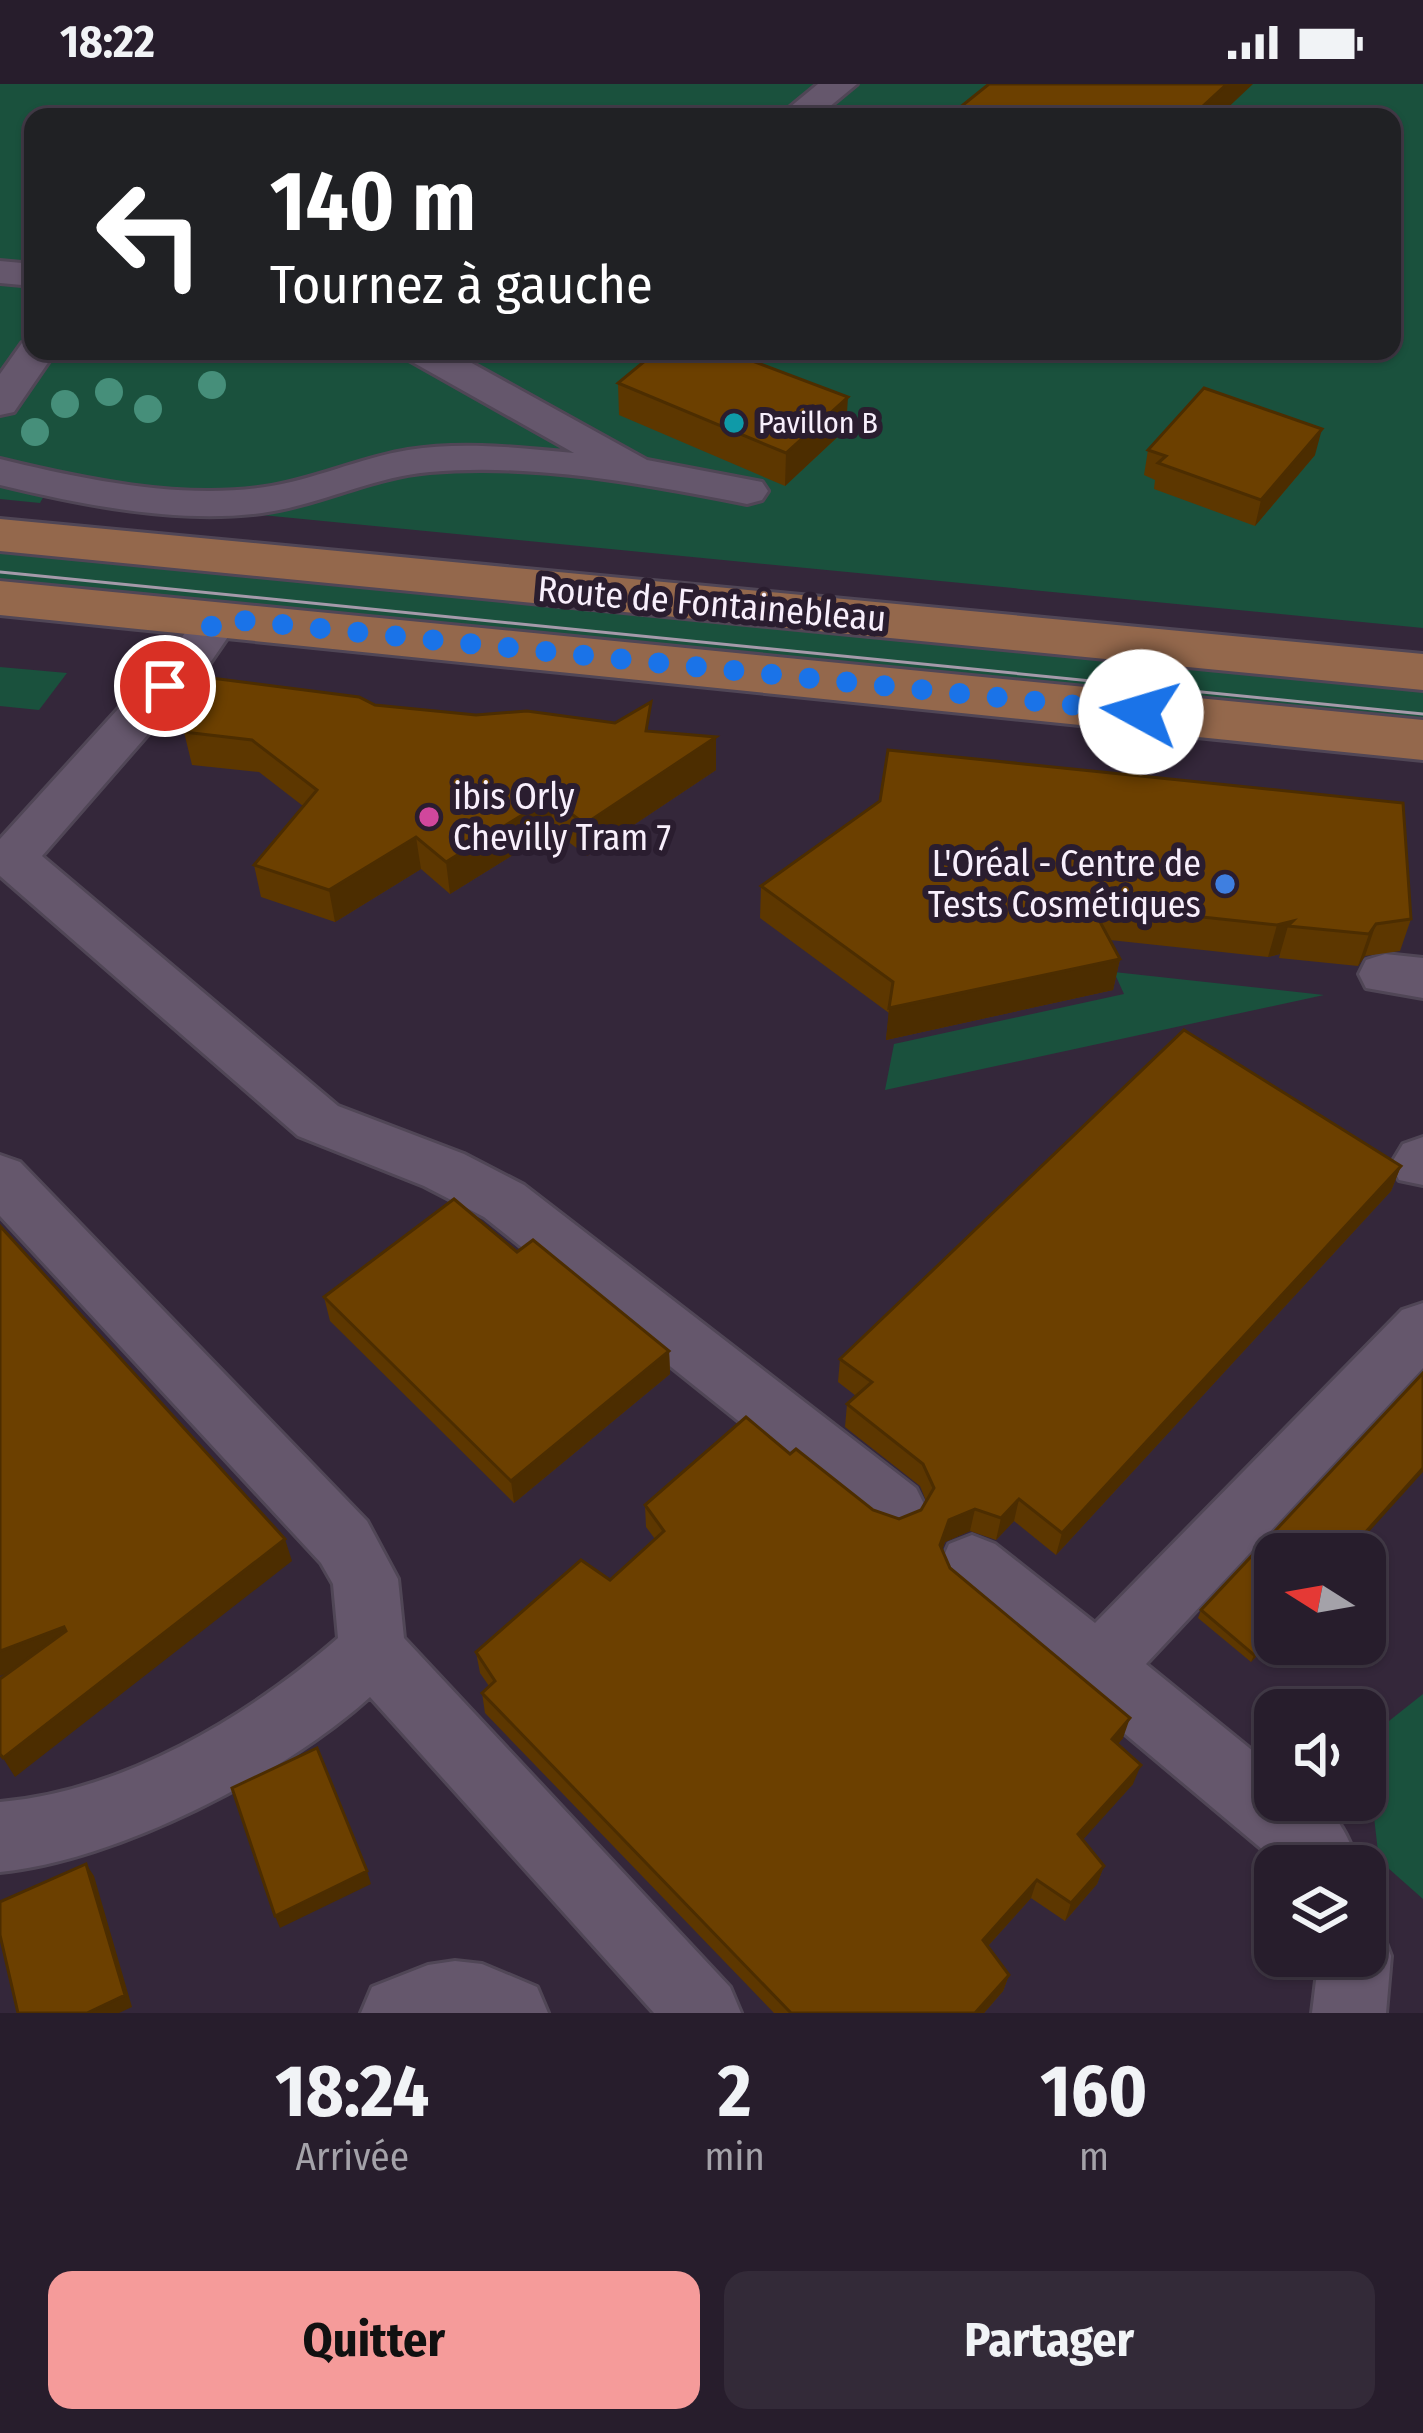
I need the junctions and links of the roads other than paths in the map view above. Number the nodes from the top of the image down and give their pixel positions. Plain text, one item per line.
1 (840, 84) edge
2 (807, 108) edge
3 (30, 360) edge
4 (437, 360) edge
5 (517, 360) edge
6 (505, 398) junction
7 (0, 403) edge
8 (635, 470) junction
9 (0, 472) edge
10 (747, 491) dead end
11 (0, 535) edge
12 (0, 598) edge
13 (218, 618) junction
14 (1423, 672) edge
15 (1423, 740) edge
16 (6, 852) edge
17 (0, 1178) edge
18 (1423, 1328) edge
19 (894, 1508) dead end
20 (972, 1565) dead end
21 (372, 1651) junction
22 (1098, 1667) junction
23 (0, 1837) edge
24 (1310, 1845) edge
25 (1352, 1977) edge
26 (398, 2013) edge
27 (511, 2013) edge
28 (704, 2013) edge
29 (1349, 2013) edge

1 - 2 street
3 - 7 street
4 - 6 street
5 - 6 street
6 - 8 street
8 - 9 street
8 - 10 street
11 - 14 main road, Route de Fontainebleau
12 - 13 main road
13 - 15 main road
13 - 16 street
16 - 19 street
17 - 21 street
18 - 22 street
20 - 22 street
21 - 23 street
21 - 28 street
22 - 24 street
25 - 29 street
26 - 27 street

